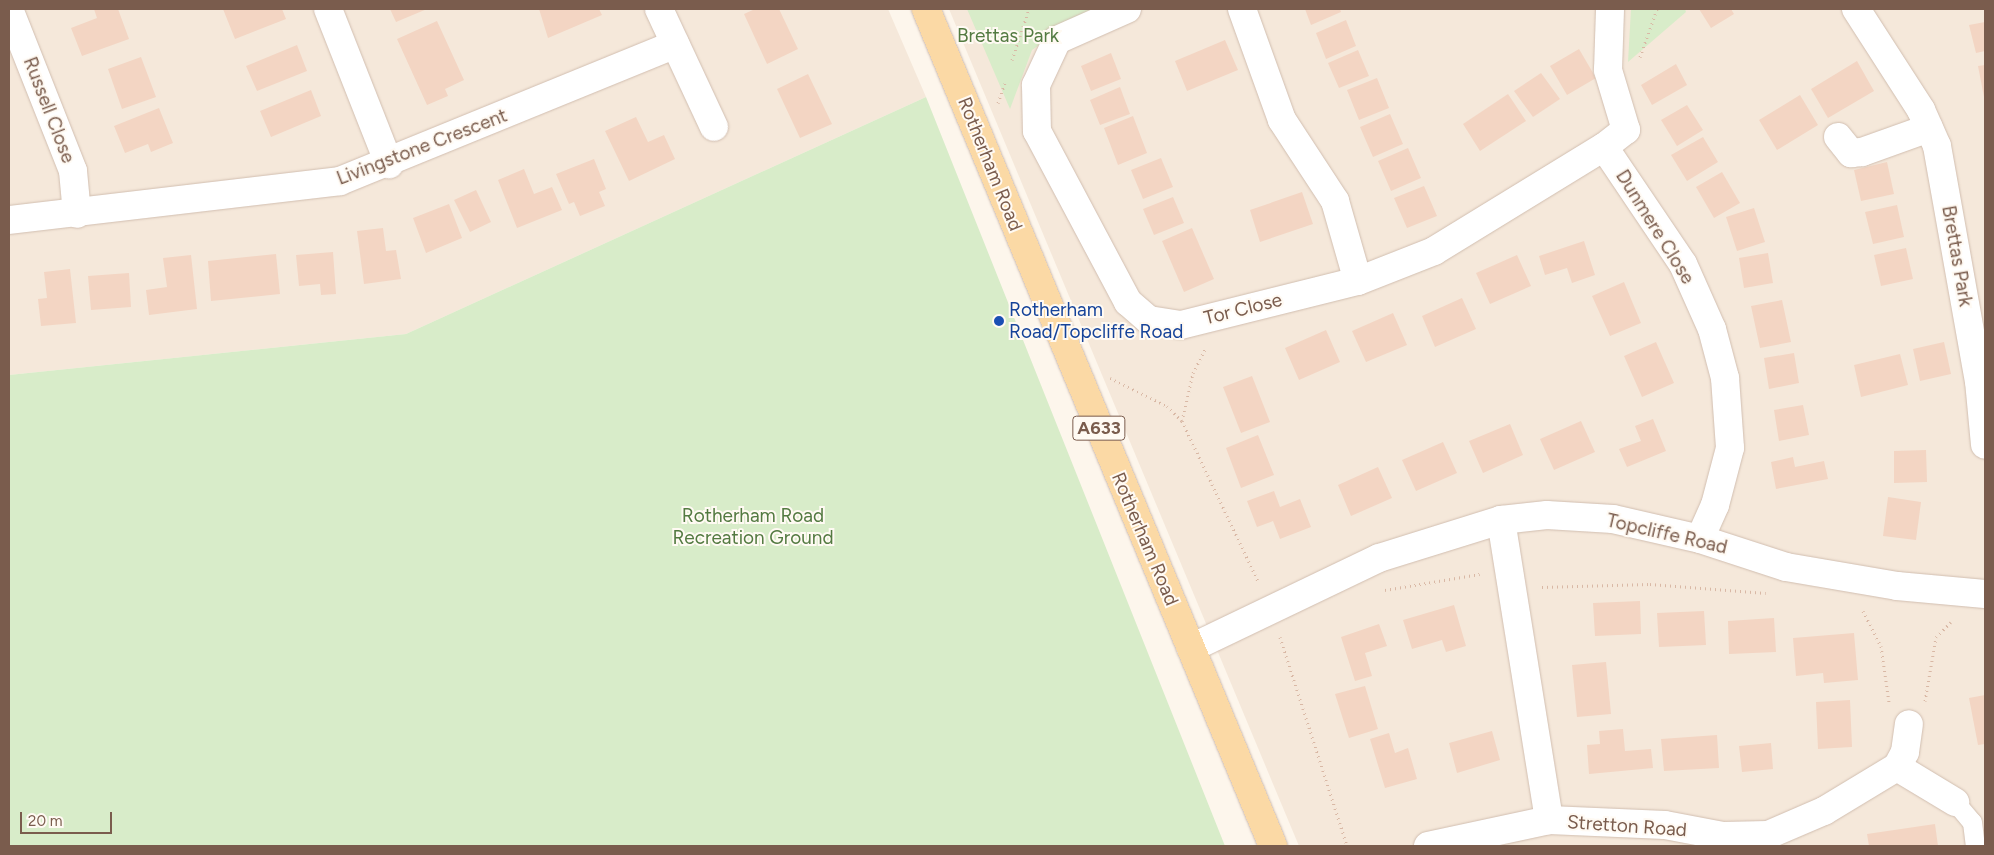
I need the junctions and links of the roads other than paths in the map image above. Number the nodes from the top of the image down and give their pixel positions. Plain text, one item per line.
1 (9, 9) edge
2 (328, 9) edge
3 (659, 9) edge
4 (926, 9) edge
5 (1128, 9) edge
6 (1242, 9) edge
7 (1610, 9) edge
8 (1856, 9) edge
9 (675, 44) junction
10 (714, 127) dead end
11 (1929, 128) junction
12 (1838, 137) dead end
13 (1604, 147) junction
14 (389, 164) junction
15 (78, 214) junction
16 (9, 220) edge
17 (1358, 280) junction
18 (1985, 445) edge
19 (1501, 520) junction
20 (1700, 539) junction
21 (1985, 594) edge
22 (1191, 648) junction
23 (1909, 724) road end
24 (1897, 767) junction
25 (1955, 802) joint
26 (1549, 820) junction
27 (1273, 846) edge
28 (1428, 846) edge
29 (1975, 846) edge

1 - 15 street, Russell Close
2 - 14 street
3 - 9 street
4 - 22 main road, Rotherham Road / A633
5 - 17 street, Tor Close
6 - 17 street
7 - 13 street, Tor Close
8 - 11 street, Brettas Park
9 - 10 street
9 - 14 street, Livingstone Crescent
11 - 12 street
11 - 18 street, Brettas Park
13 - 17 street, Tor Close
13 - 20 street, Dunmere Close
14 - 15 street, Livingstone Crescent
15 - 16 street, Livingstone Crescent
19 - 20 street, Topcliffe Road
19 - 22 street, Topcliffe Road
19 - 26 street, Stretton Road
20 - 21 street, Topcliffe Road
22 - 27 main road, Rotherham Road / A633
23 - 24 street
24 - 25 street
24 - 26 street, Stretton Road
25 - 29 lane
26 - 28 street, Stretton Road

